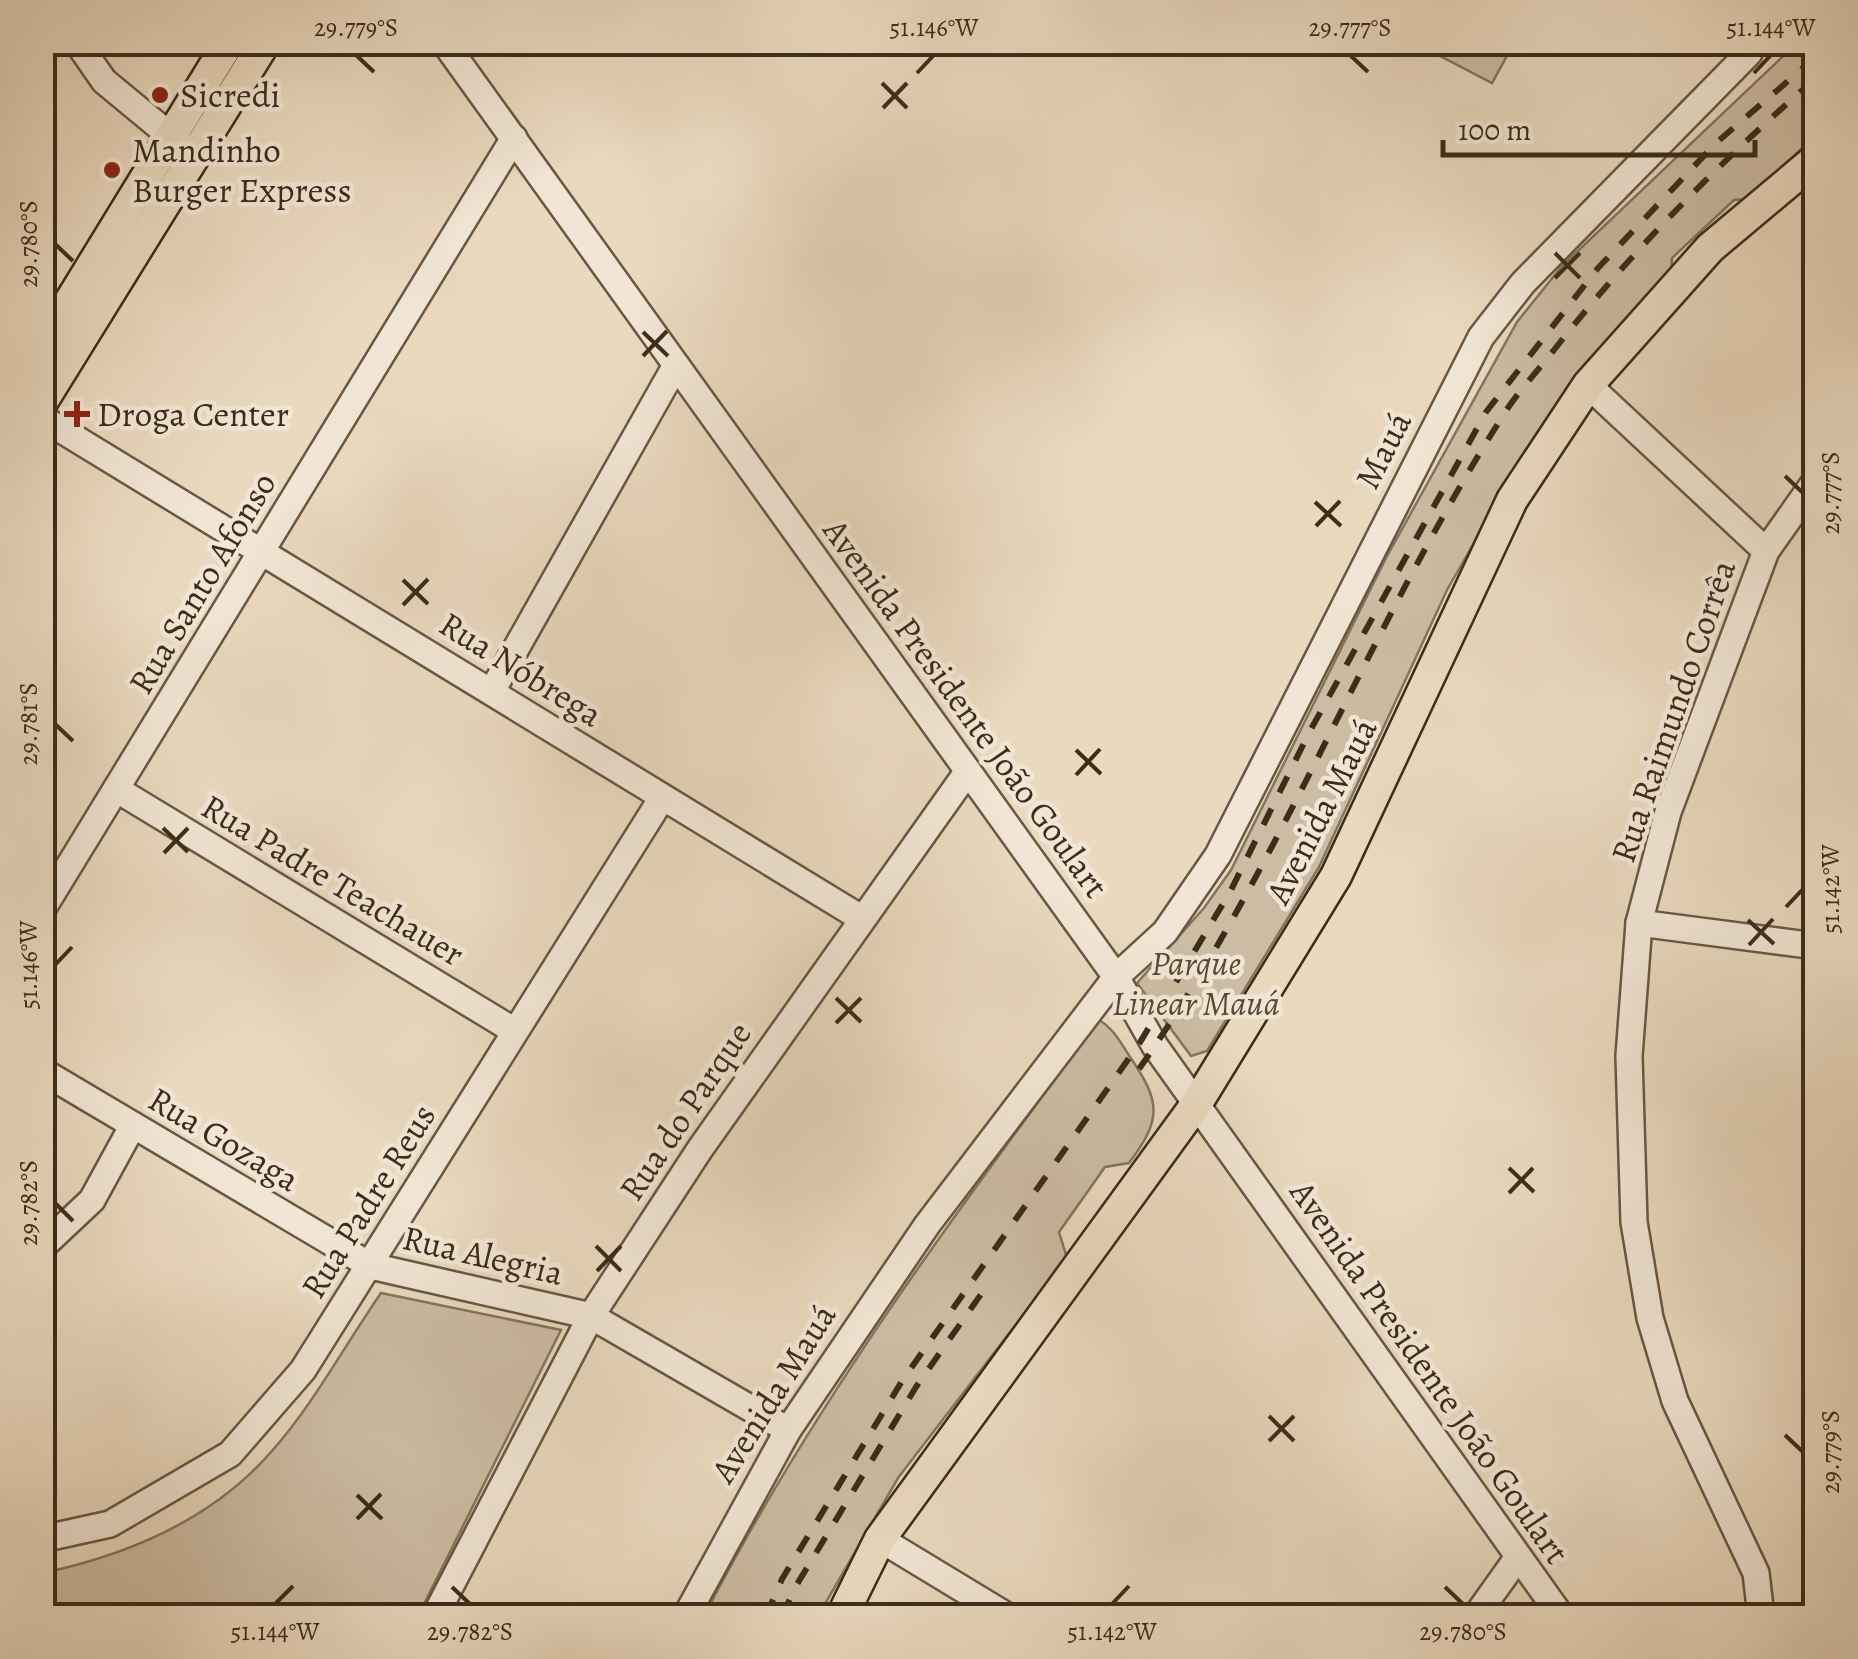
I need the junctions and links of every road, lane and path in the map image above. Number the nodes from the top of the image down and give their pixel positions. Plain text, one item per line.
1 (76, 42) edge
2 (265, 42) edge
3 (444, 42) edge
4 (225, 50) edge
5 (1750, 53) dead end
6 (247, 73) junction
7 (514, 138) junction
8 (170, 140) junction
9 (198, 155) junction
10 (1816, 159) edge
11 (129, 207) junction
12 (156, 221) junction
13 (86, 305) junction
14 (42, 347) edge
15 (676, 365) junction
16 (1588, 385) junction
17 (42, 402) edge
18 (42, 418) edge
19 (1816, 480) edge
20 (1766, 551) junction
21 (262, 553) junction
22 (492, 691) junction
23 (968, 770) junction
24 (116, 790) junction
25 (662, 798) junction
26 (42, 910) edge
27 (861, 918) junction
28 (1639, 923) junction
29 (1816, 946) edge
30 (1116, 977) junction
31 (513, 1030) junction
32 (42, 1070) edge
33 (1197, 1103) junction
34 (133, 1125) junction
35 (42, 1247) edge
36 (371, 1266) junction
37 (592, 1316) junction
38 (788, 1430) junction
39 (42, 1539) edge
40 (880, 1539) junction
41 (1518, 1557) junction
42 (435, 1616) edge
43 (686, 1616) edge
44 (842, 1616) edge
45 (1007, 1616) edge
46 (1476, 1616) edge
47 (1561, 1616) edge
48 (1762, 1616) edge

1 - 8 street
2 - 6 main road
3 - 7 street, Avenida Presidente João Goulart
4 - 6 main road
4 - 8 main road
5 - 30 street, Mauá
6 - 9 main road
7 - 15 street, Avenida Presidente João Goulart
7 - 21 street, Rua Santo Afonso
8 - 9 street
8 - 11 main road
9 - 12 main road
10 - 16 main road, Avenida Mauá
11 - 12 main road
11 - 13 main road
12 - 13 main road
13 - 14 main road
13 - 17 main road
15 - 22 street
15 - 23 street, Avenida Presidente João Goulart
16 - 20 street
16 - 33 main road, Avenida Mauá
18 - 21 street, Rua Nóbrega
19 - 20 street, Rua Raimundo Corrêa
20 - 28 street, Rua Raimundo Corrêa
21 - 22 street, Rua Nóbrega
21 - 24 street, Rua Santo Afonso
22 - 25 street, Rua Nóbrega
23 - 27 street, Rua do Parque
23 - 30 street, Avenida Presidente João Goulart
24 - 26 street, Rua Santo Afonso
24 - 31 street, Rua Padre Teachauer
25 - 27 street, Rua Nóbrega
25 - 31 street, Rua Padre Reus
27 - 37 street, Rua do Parque
28 - 29 street
28 - 48 street, Rua Raimundo Corrêa
30 - 33 street, Avenida Presidente João Goulart
30 - 38 street, Avenida Mauá
31 - 36 street, Rua Padre Reus
32 - 34 street, Rua Gozaga
33 - 40 main road, Avenida Mauá
33 - 41 street, Avenida Presidente João Goulart
34 - 35 street
34 - 36 street, Rua Gozaga
36 - 37 street, Rua Alegria
36 - 39 street, Rua Padre Reus
37 - 38 street, Rua Alegria
37 - 42 street, Rua do Parque
38 - 43 street, Avenida Mauá
40 - 44 main road, Avenida Mauá
40 - 45 street
41 - 46 street
41 - 47 street, Avenida Presidente João Goulart

